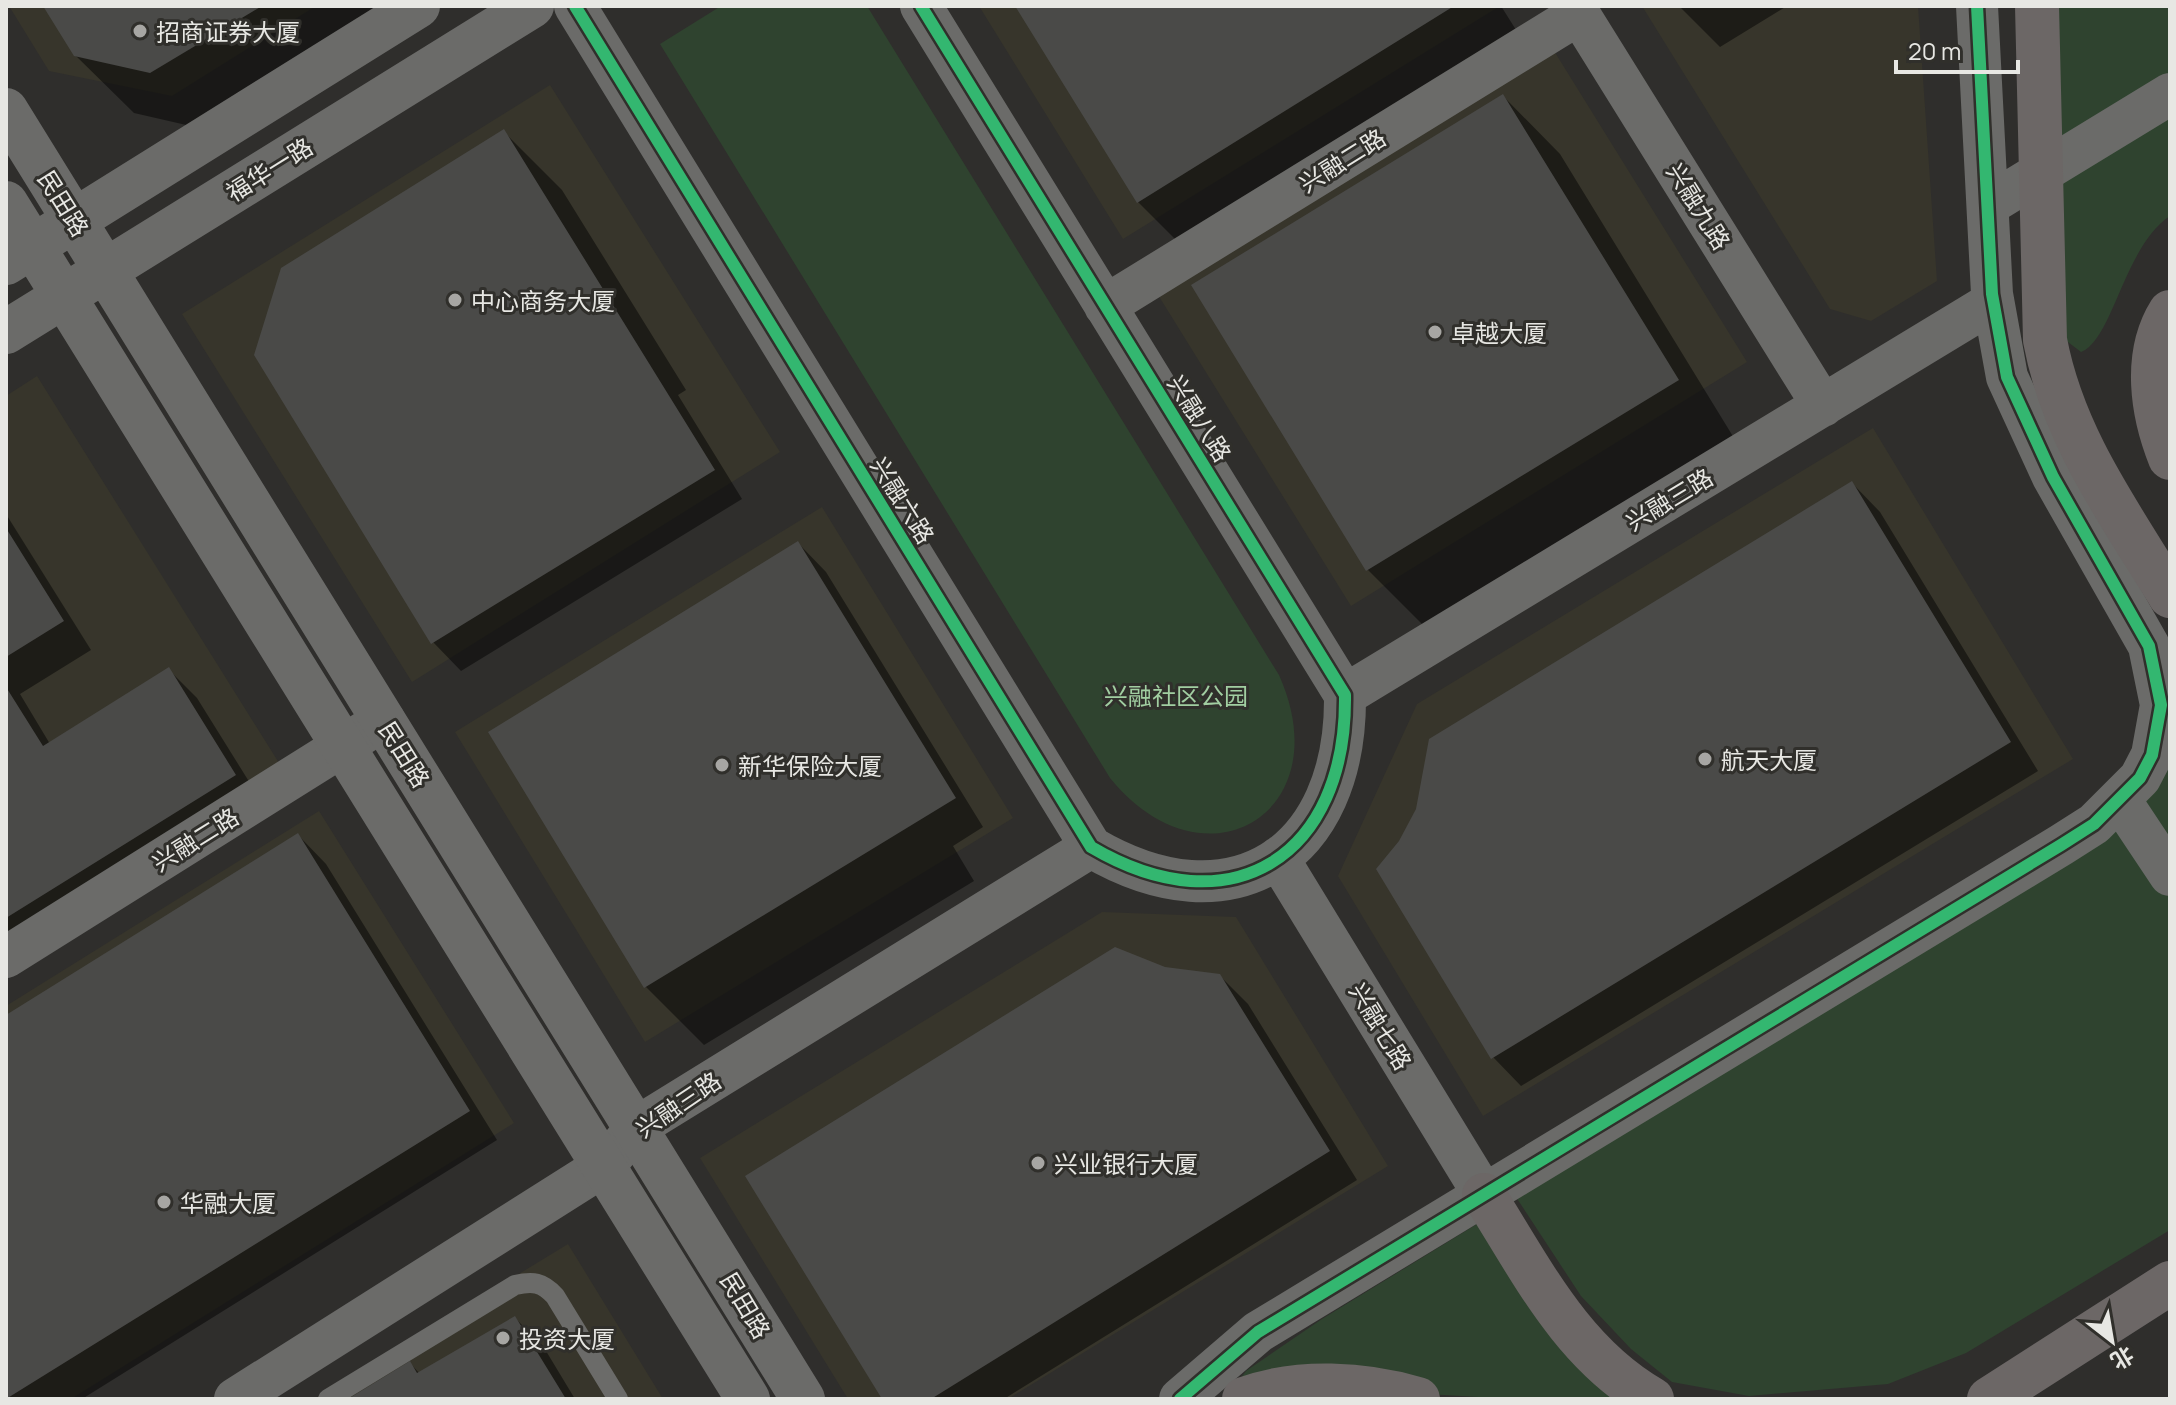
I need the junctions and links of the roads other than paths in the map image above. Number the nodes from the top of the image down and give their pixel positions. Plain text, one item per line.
1 (418, 6) edge
2 (532, 6) edge
3 (575, 6) edge
4 (921, 6) edge
5 (1977, 6) edge
6 (2037, 6) edge
7 (1576, 10) edge
8 (2170, 94) edge
9 (6, 110) edge
10 (6, 203) edge
11 (1988, 205) junction
12 (75, 221) junction
13 (19, 255) edge
14 (105, 270) junction
15 (64, 296) junction
16 (1993, 302) junction
17 (1105, 306) junction
18 (2170, 312) edge
19 (6, 332) edge
20 (1823, 406) junction
21 (2170, 458) edge
22 (2170, 596) edge
23 (1345, 695) junction
24 (384, 720) junction
25 (344, 746) junction
26 (2120, 800) junction
27 (1091, 847) junction
28 (1278, 858) junction
29 (2170, 875) edge
30 (6, 957) edge
31 (637, 1127) junction
32 (605, 1165) junction
33 (1484, 1195) junction
34 (2170, 1283) edge
35 (235, 1399) edge
36 (328, 1399) edge
37 (618, 1399) edge
38 (748, 1399) edge
39 (803, 1399) edge
40 (1180, 1399) edge
41 (1244, 1399) edge
42 (1418, 1399) edge
43 (1652, 1399) edge
44 (1989, 1399) edge

1 - 12 street
2 - 14 street, 福华一路
3 - 27 street, 兴融六路
4 - 17 street, 兴融八路
5 - 11 street
6 - 22 main road
7 - 17 street, 兴融二路
7 - 20 street, 兴融九路
8 - 11 street
9 - 12 street, 民田路
10 - 13 street, 民田路
11 - 16 street
12 - 13 street
12 - 14 street, 民田路
13 - 15 street, 民田路
14 - 15 street, 福华一路
14 - 24 street, 民田路
15 - 19 street, 福华一路
15 - 25 street, 民田路
16 - 20 street, 兴融三路
16 - 26 street
17 - 23 street, 兴融八路
18 - 21 main road
20 - 23 street, 兴融三路
23 - 28 street
24 - 25 street, 兴融二路
24 - 31 street, 民田路
25 - 30 street, 兴融二路
25 - 32 street, 民田路
26 - 29 street
26 - 33 street
27 - 28 street
27 - 31 street, 兴融三路
28 - 33 street, 兴融七路
31 - 32 street, 兴融三路
31 - 39 street, 民田路
32 - 35 street, 兴融三路
32 - 38 street, 民田路
33 - 40 street
33 - 43 main road
34 - 44 main road
36 - 37 lane
41 - 42 main road

